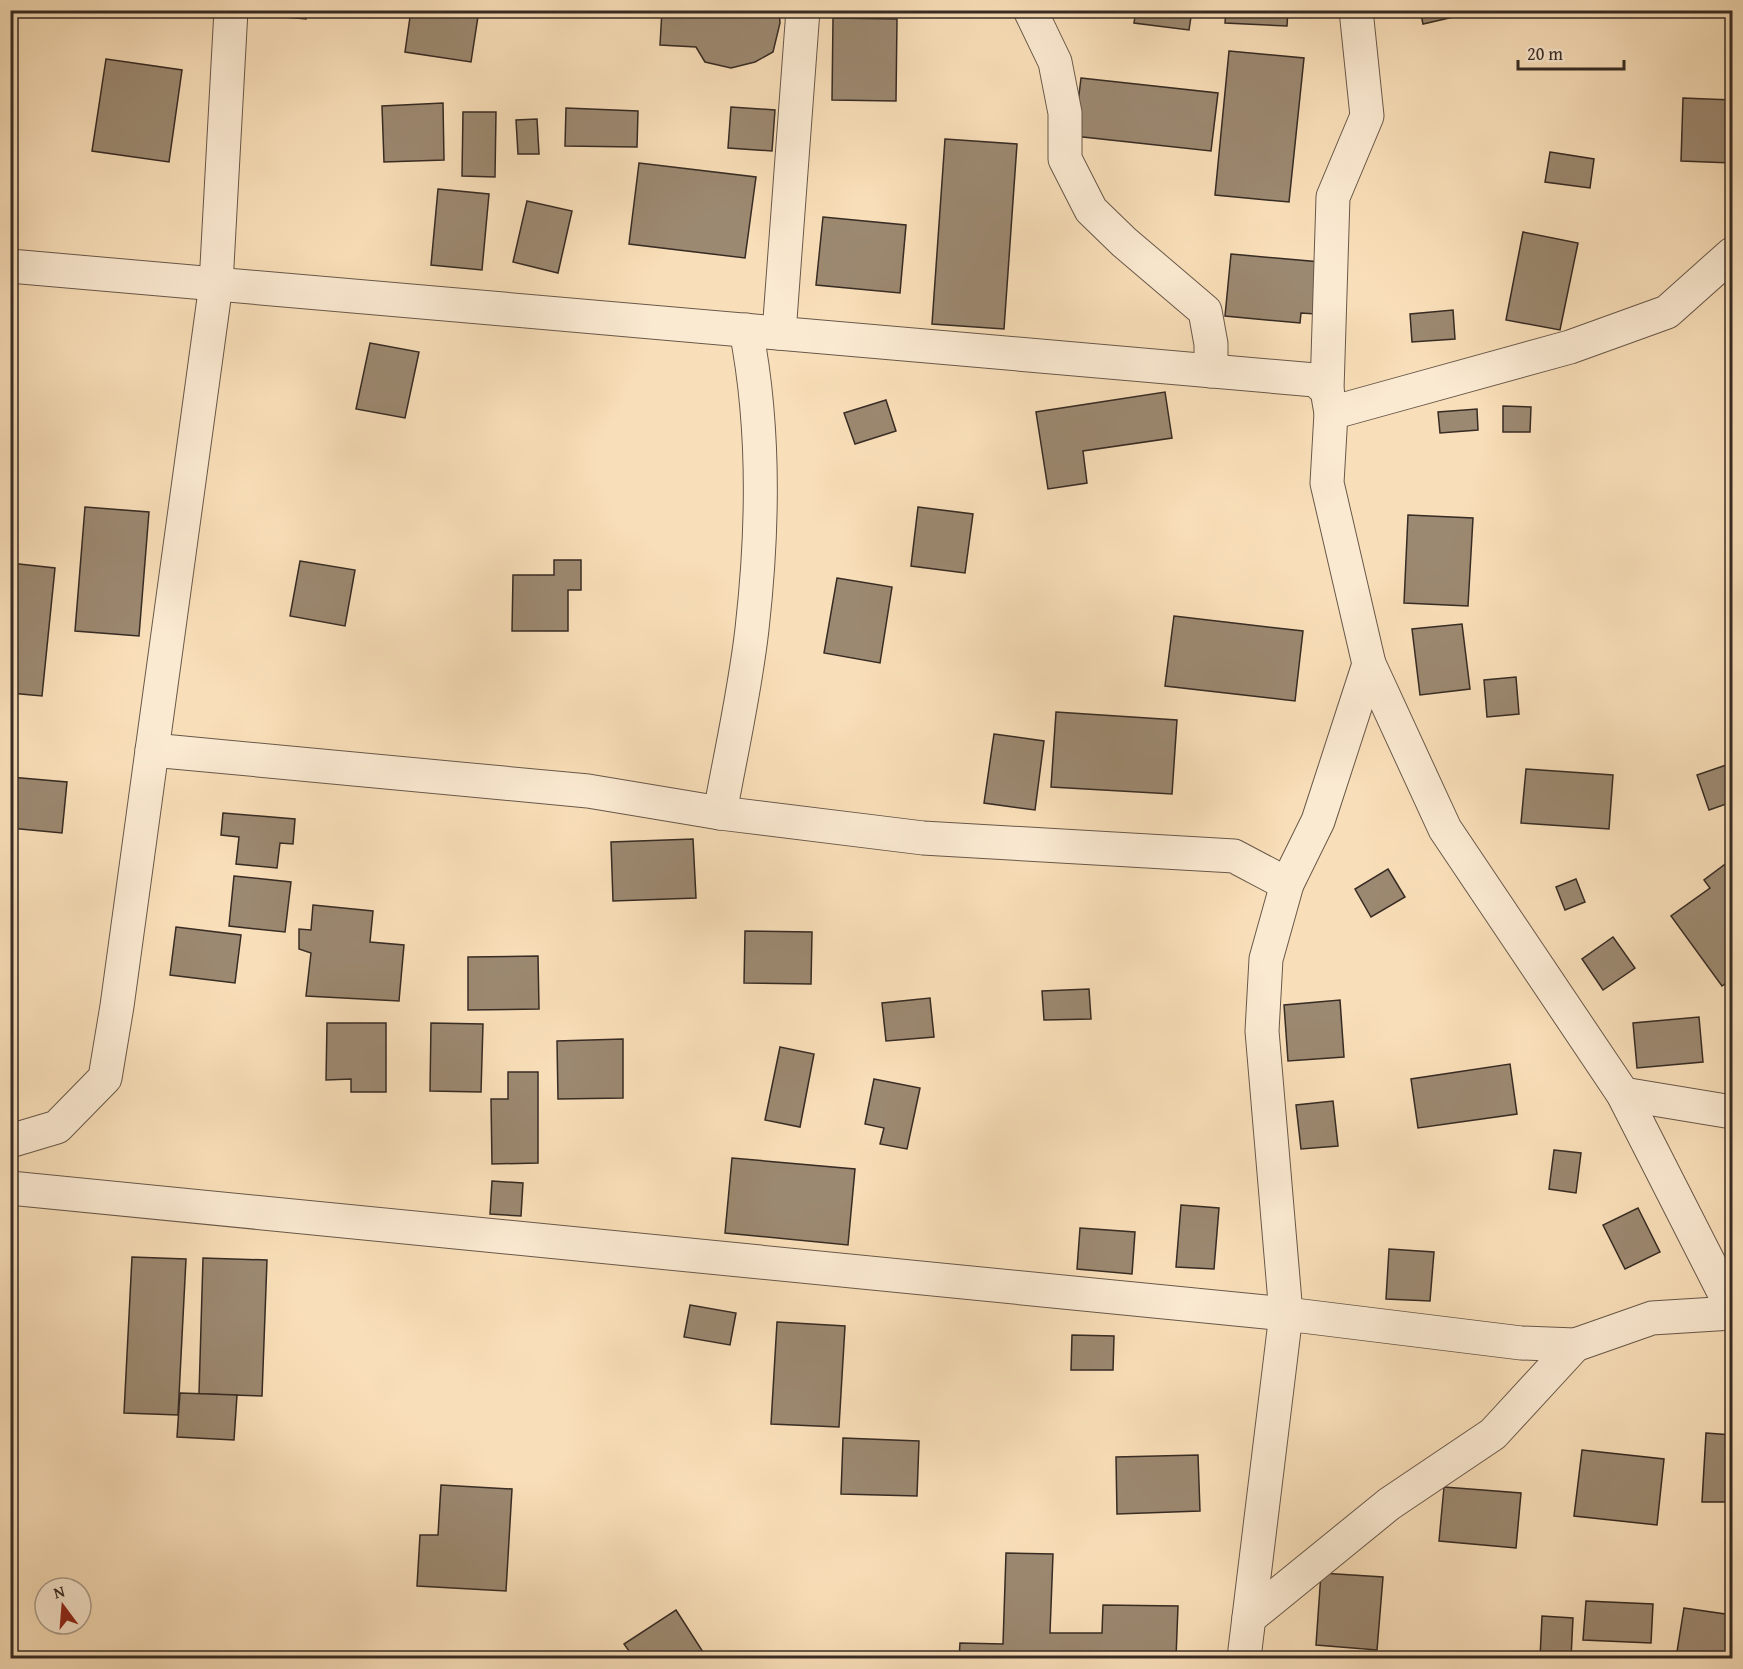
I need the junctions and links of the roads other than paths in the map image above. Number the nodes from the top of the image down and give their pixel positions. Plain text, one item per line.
1 (231, 10) edge
2 (803, 10) edge
3 (1030, 10) edge
4 (1356, 10) edge
5 (1732, 254) edge
6 (10, 266) edge
7 (216, 284) junction
8 (746, 330) junction
9 (779, 333) junction
10 (1211, 371) junction
11 (1329, 402) junction
12 (1369, 664) junction
13 (152, 750) junction
14 (720, 813) junction
15 (1287, 884) junction
16 (1623, 1094) junction
17 (1732, 1112) edge
18 (10, 1141) edge
19 (10, 1188) edge
20 (1732, 1308) edge
21 (1732, 1313) edge
22 (1286, 1314) junction
23 (1575, 1345) junction
24 (1248, 1618) junction
25 (1244, 1659) edge

1 - 7 street
2 - 9 street
3 - 10 street
4 - 11 street
5 - 11 street
6 - 7 street
7 - 8 street
7 - 13 street
8 - 9 street
8 - 14 street
9 - 10 street
10 - 11 street
11 - 12 street
12 - 15 street
12 - 16 street
13 - 14 street
13 - 18 street
14 - 15 street
15 - 22 street
16 - 17 street
16 - 20 street
19 - 22 street
21 - 23 street
22 - 23 street
22 - 24 street
23 - 24 street
24 - 25 street

